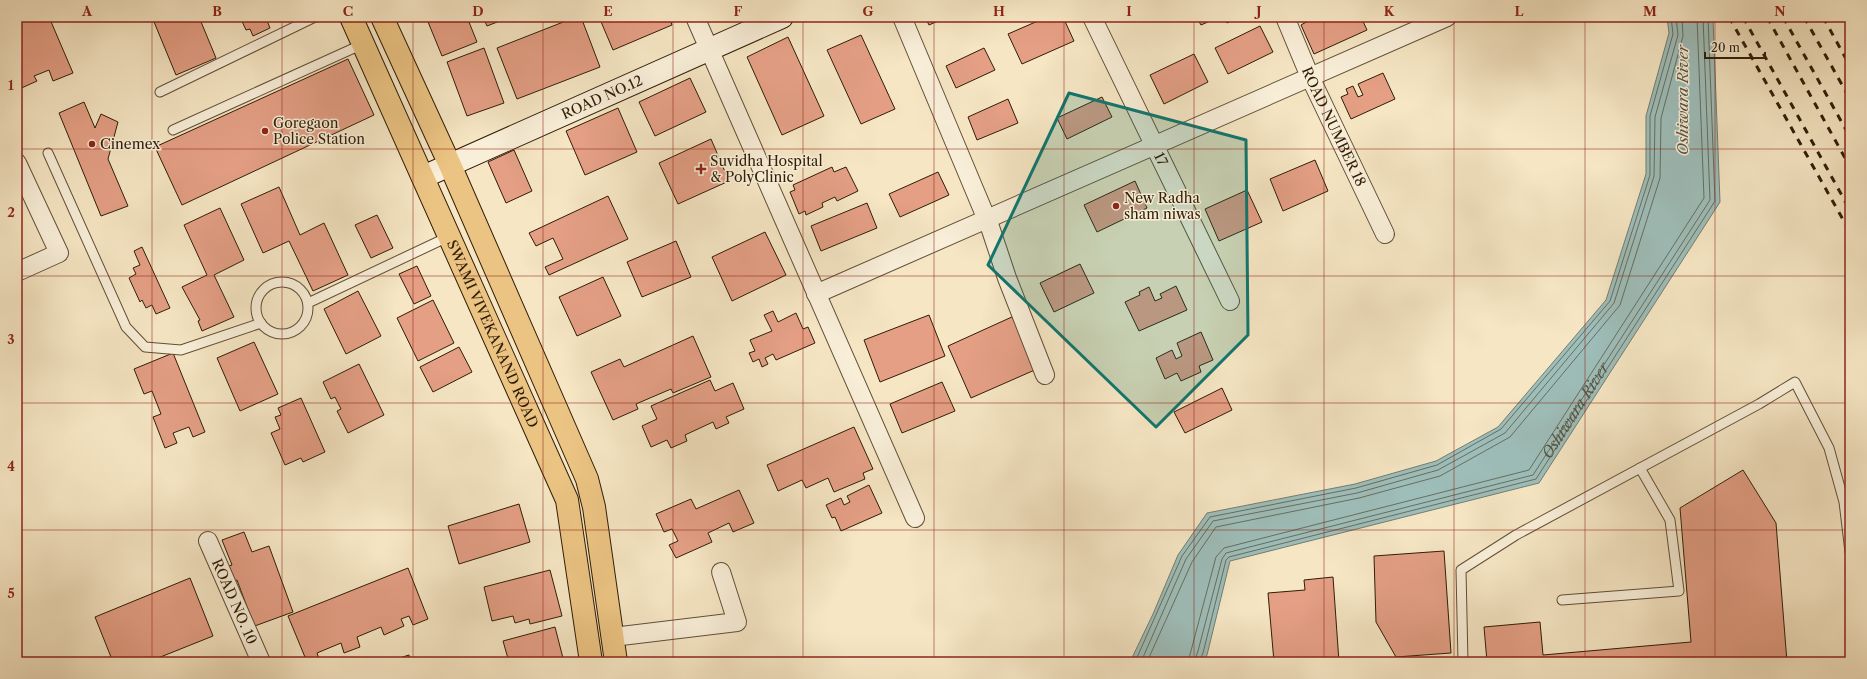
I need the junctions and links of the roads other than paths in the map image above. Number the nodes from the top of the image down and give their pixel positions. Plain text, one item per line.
1 (315, 17) edge
2 (351, 17) edge
3 (382, 17) edge
4 (695, 17) edge
5 (782, 17) edge
6 (902, 17) edge
7 (1092, 17) edge
8 (1285, 17) edge
9 (1447, 17) edge
10 (363, 44) junction
11 (709, 49) junction
12 (1310, 77) junction
13 (160, 92) dead end
14 (173, 130) dead end
15 (1154, 146) junction
16 (48, 153) dead end
17 (17, 163) edge
18 (450, 165) junction
19 (423, 177) junction
20 (987, 219) junction
21 (1385, 234) dead end
22 (450, 236) junction
23 (17, 272) edge
24 (816, 294) junction
25 (1230, 301) dead end
26 (308, 303) junction
27 (261, 323) junction
28 (1045, 375) dead end
29 (1640, 468) junction
30 (915, 518) dead end
31 (208, 541) dead end
32 (1850, 552) edge
33 (721, 572) dead end
34 (606, 589) junction
35 (581, 592) junction
36 (1562, 600) dead end
37 (613, 637) junction
38 (261, 662) edge
39 (591, 662) edge
40 (616, 662) edge
41 (1463, 662) edge

1 - 13 lane
2 - 10 main road, SWAMI VIVEKANAND ROAD
3 - 18 main road, SWAMI VIVEKANAND ROAD
4 - 11 street
5 - 11 street, ROAD NO.12
6 - 20 street
7 - 15 street, 17
8 - 12 street, ROAD NUMBER 18
9 - 12 street
10 - 14 lane
10 - 19 main road, SWAMI VIVEKANAND ROAD
11 - 18 street, ROAD NO.12
11 - 24 street
12 - 15 street
12 - 21 street, ROAD NUMBER 18
15 - 20 street
15 - 25 street, 17
16 - 27 lane
17 - 23 street
18 - 19 street, ROAD NO.12
18 - 34 main road, SWAMI VIVEKANAND ROAD
19 - 22 main road, SWAMI VIVEKANAND ROAD
20 - 24 street
20 - 28 street
22 - 26 lane
22 - 35 main road, SWAMI VIVEKANAND ROAD
24 - 30 street
26 - 27 lane
26 - 27 lane
29 - 32 lane
29 - 36 lane
29 - 41 lane
31 - 38 street, ROAD NO. 10
33 - 37 street
34 - 35 main road
34 - 37 main road, SWAMI VIVEKANAND ROAD
35 - 39 main road, SWAMI VIVEKANAND ROAD
37 - 40 main road, SWAMI VIVEKANAND ROAD

